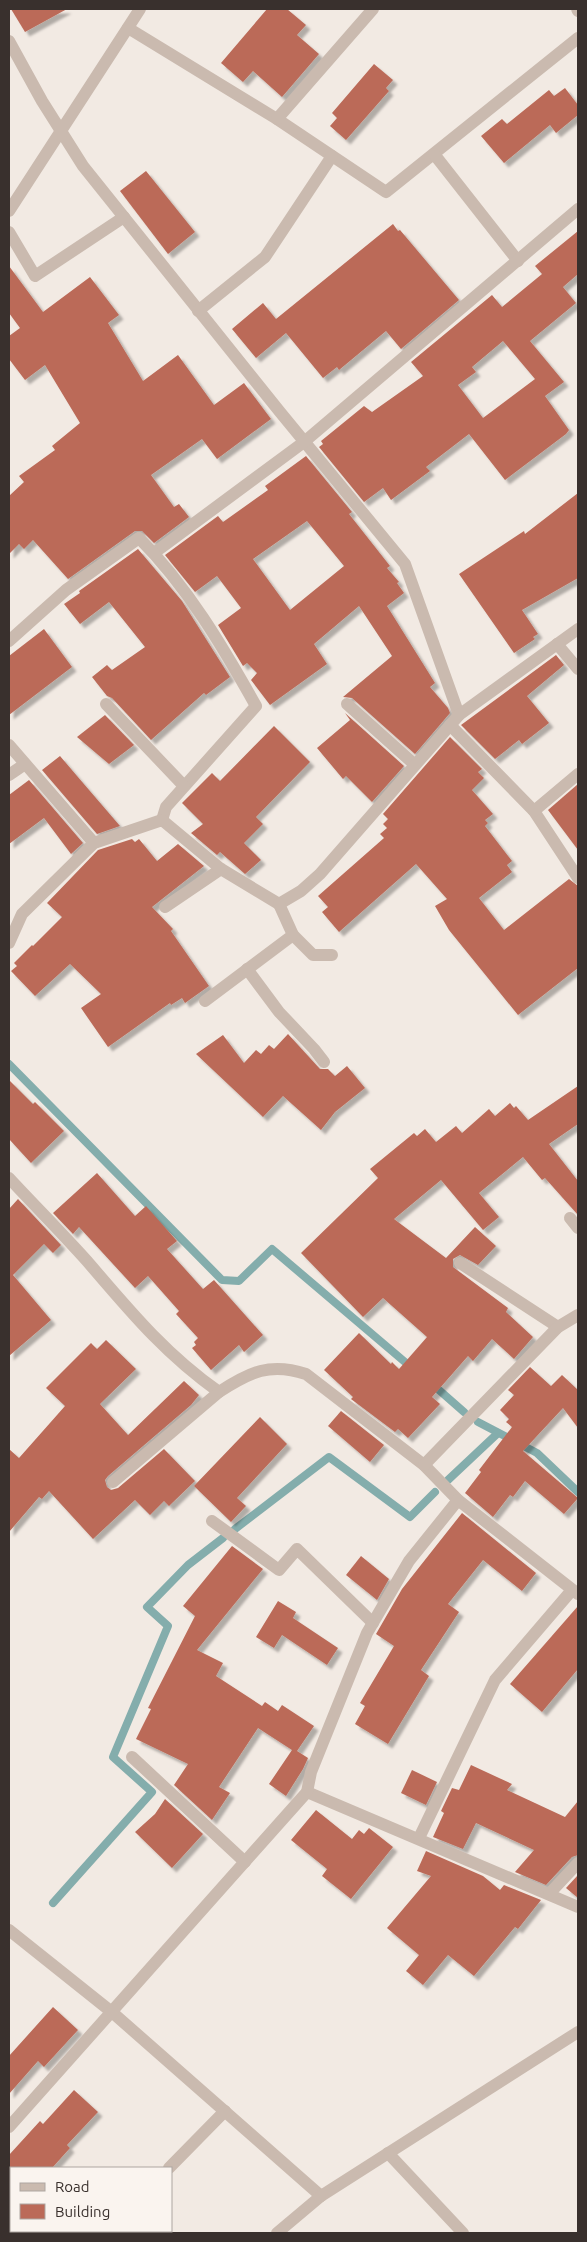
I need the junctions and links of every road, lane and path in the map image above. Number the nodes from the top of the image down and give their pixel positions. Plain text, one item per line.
1 (140, 9) edge
2 (373, 9) edge
3 (128, 28) junction
4 (578, 38) edge
5 (9, 41) edge
6 (277, 120) junction
7 (60, 130) junction
8 (434, 154) junction
9 (332, 156) junction
10 (578, 210) edge
11 (9, 211) edge
12 (124, 217) junction
13 (9, 232) edge
14 (518, 261) junction
15 (198, 311) junction
16 (304, 442) junction
17 (154, 553) junction
18 (578, 629) edge
19 (9, 641) edge
20 (557, 644) junction
21 (578, 669) edge
22 (106, 704) dead end
23 (347, 704) dead end
24 (459, 715) junction
25 (450, 725) junction
26 (9, 745) edge
27 (25, 764) junction
28 (414, 764) junction
29 (578, 774) edge
30 (9, 775) edge
31 (184, 786) junction
32 (534, 810) junction
33 (162, 820) junction
34 (94, 843) junction
35 (222, 869) junction
36 (578, 878) edge
37 (279, 904) junction
38 (165, 907) dead end
39 (293, 935) junction
40 (9, 944) edge
41 (332, 955) dead end
42 (247, 969) junction
43 (205, 1001) dead end
44 (324, 1062) dead end
45 (11, 1186) edge
46 (460, 1263) dead end
47 (578, 1315) edge
48 (558, 1327) junction
49 (219, 1392) junction
50 (424, 1465) junction
51 (113, 1482) dead end
52 (458, 1500) junction
53 (212, 1521) dead end
54 (575, 1591) edge
55 (373, 1623) junction
56 (132, 1758) dead end
57 (307, 1792) junction
58 (419, 1838) junction
59 (245, 1862) junction
60 (578, 1863) edge
61 (549, 1894) junction
62 (578, 1907) edge
63 (9, 1930) edge
64 (112, 2013) junction
65 (578, 2032) edge
66 (225, 2111) junction
67 (9, 2127) edge
68 (388, 2153) junction
69 (170, 2167) edge
70 (321, 2196) junction
71 (277, 2233) edge
72 (463, 2233) edge

1 - 3 street
2 - 6 street
3 - 6 street
3 - 7 street
4 - 8 street
5 - 7 street
6 - 9 street
7 - 11 street
7 - 12 street
8 - 9 street
8 - 14 street
9 - 15 street
10 - 14 street
12 - 13 street
12 - 15 street
14 - 16 street
15 - 16 street
16 - 17 street
16 - 24 street
17 - 19 street
17 - 31 street
18 - 20 street
20 - 21 street
20 - 24 street
22 - 31 street
23 - 28 street
24 - 25 street
25 - 28 street
25 - 32 street
26 - 27 street
27 - 30 street
27 - 34 street
28 - 37 street
29 - 32 street
31 - 33 street
32 - 36 street
33 - 34 street
33 - 35 street
34 - 40 street
35 - 37 street
35 - 38 street
37 - 39 street
39 - 41 street
39 - 42 street
42 - 43 street
42 - 44 street
45 - 49 street
46 - 48 street
47 - 48 street
48 - 50 street
49 - 50 street
49 - 51 street
50 - 52 street
52 - 54 street
52 - 55 street
53 - 55 street
54 - 58 street
55 - 57 street
56 - 59 street
57 - 58 street
57 - 59 street
58 - 61 street
59 - 64 street
60 - 61 street
61 - 62 street
63 - 64 street
64 - 66 street
64 - 67 street
65 - 68 street
66 - 69 street
66 - 70 street
68 - 70 street
68 - 72 street
70 - 71 street

